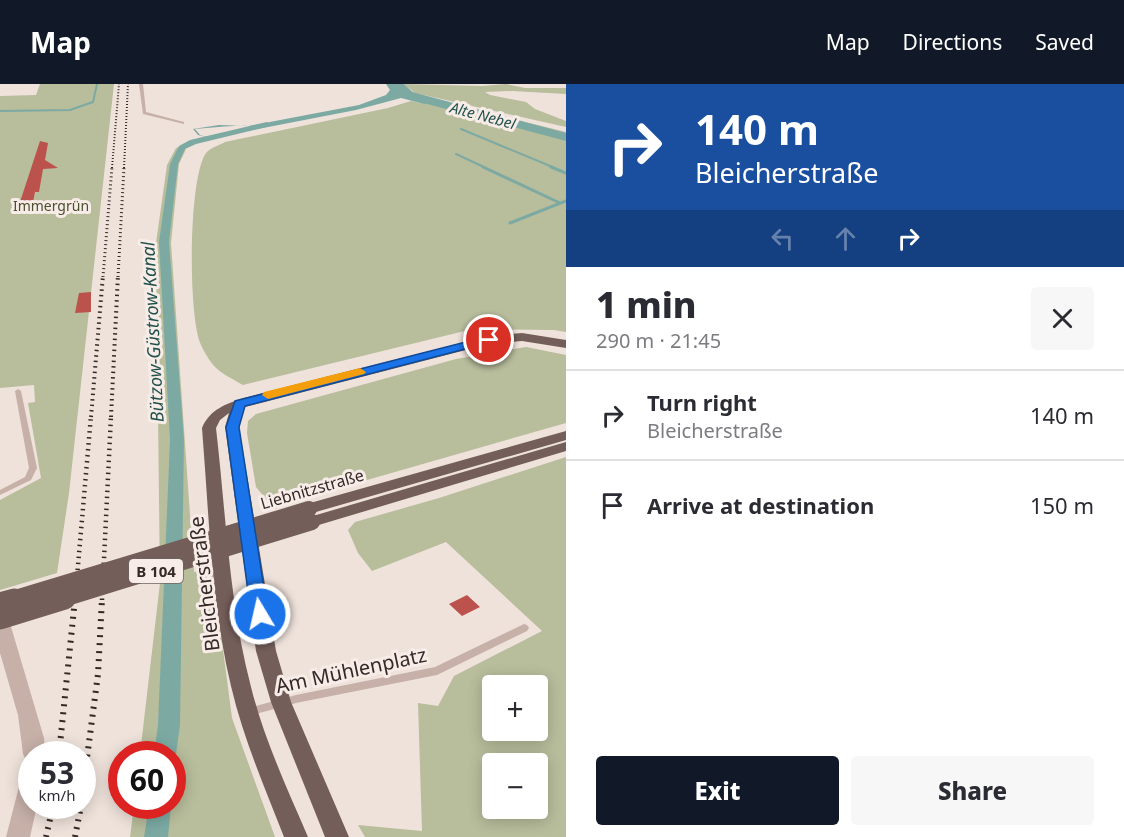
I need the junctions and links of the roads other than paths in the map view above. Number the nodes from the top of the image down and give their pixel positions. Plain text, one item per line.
1 (141, 84) edge
2 (183, 123) dead end
3 (566, 344) edge
4 (18, 391) dead end
5 (239, 404) junction
6 (566, 435) edge
7 (566, 446) edge
8 (0, 493) edge
9 (311, 516) junction
10 (0, 603) edge
11 (0, 620) edge
12 (524, 628) dead end
13 (281, 702) junction
14 (249, 712) junction
15 (33, 741) edge
16 (22, 819) edge
17 (18, 837) edge
18 (296, 837) edge
19 (337, 837) edge

1 - 2 lane
3 - 5 main road, Bleicherstraße
4 - 8 lane
5 - 13 main road
5 - 14 main road, Bleicherstraße
6 - 9 main road, Liebnitzstraße / B 104
7 - 9 main road, B 104
9 - 10 main road, Liebnitzstraße / B 104, bridge
9 - 11 main road, Liebnitzstraße / B 104, bridge
11 - 15 street
12 - 13 lane, Am Mühlenplatz
13 - 14 lane, Am Mühlenplatz
13 - 19 main road
14 - 18 main road, Bleicherstraße
16 - 17 street

